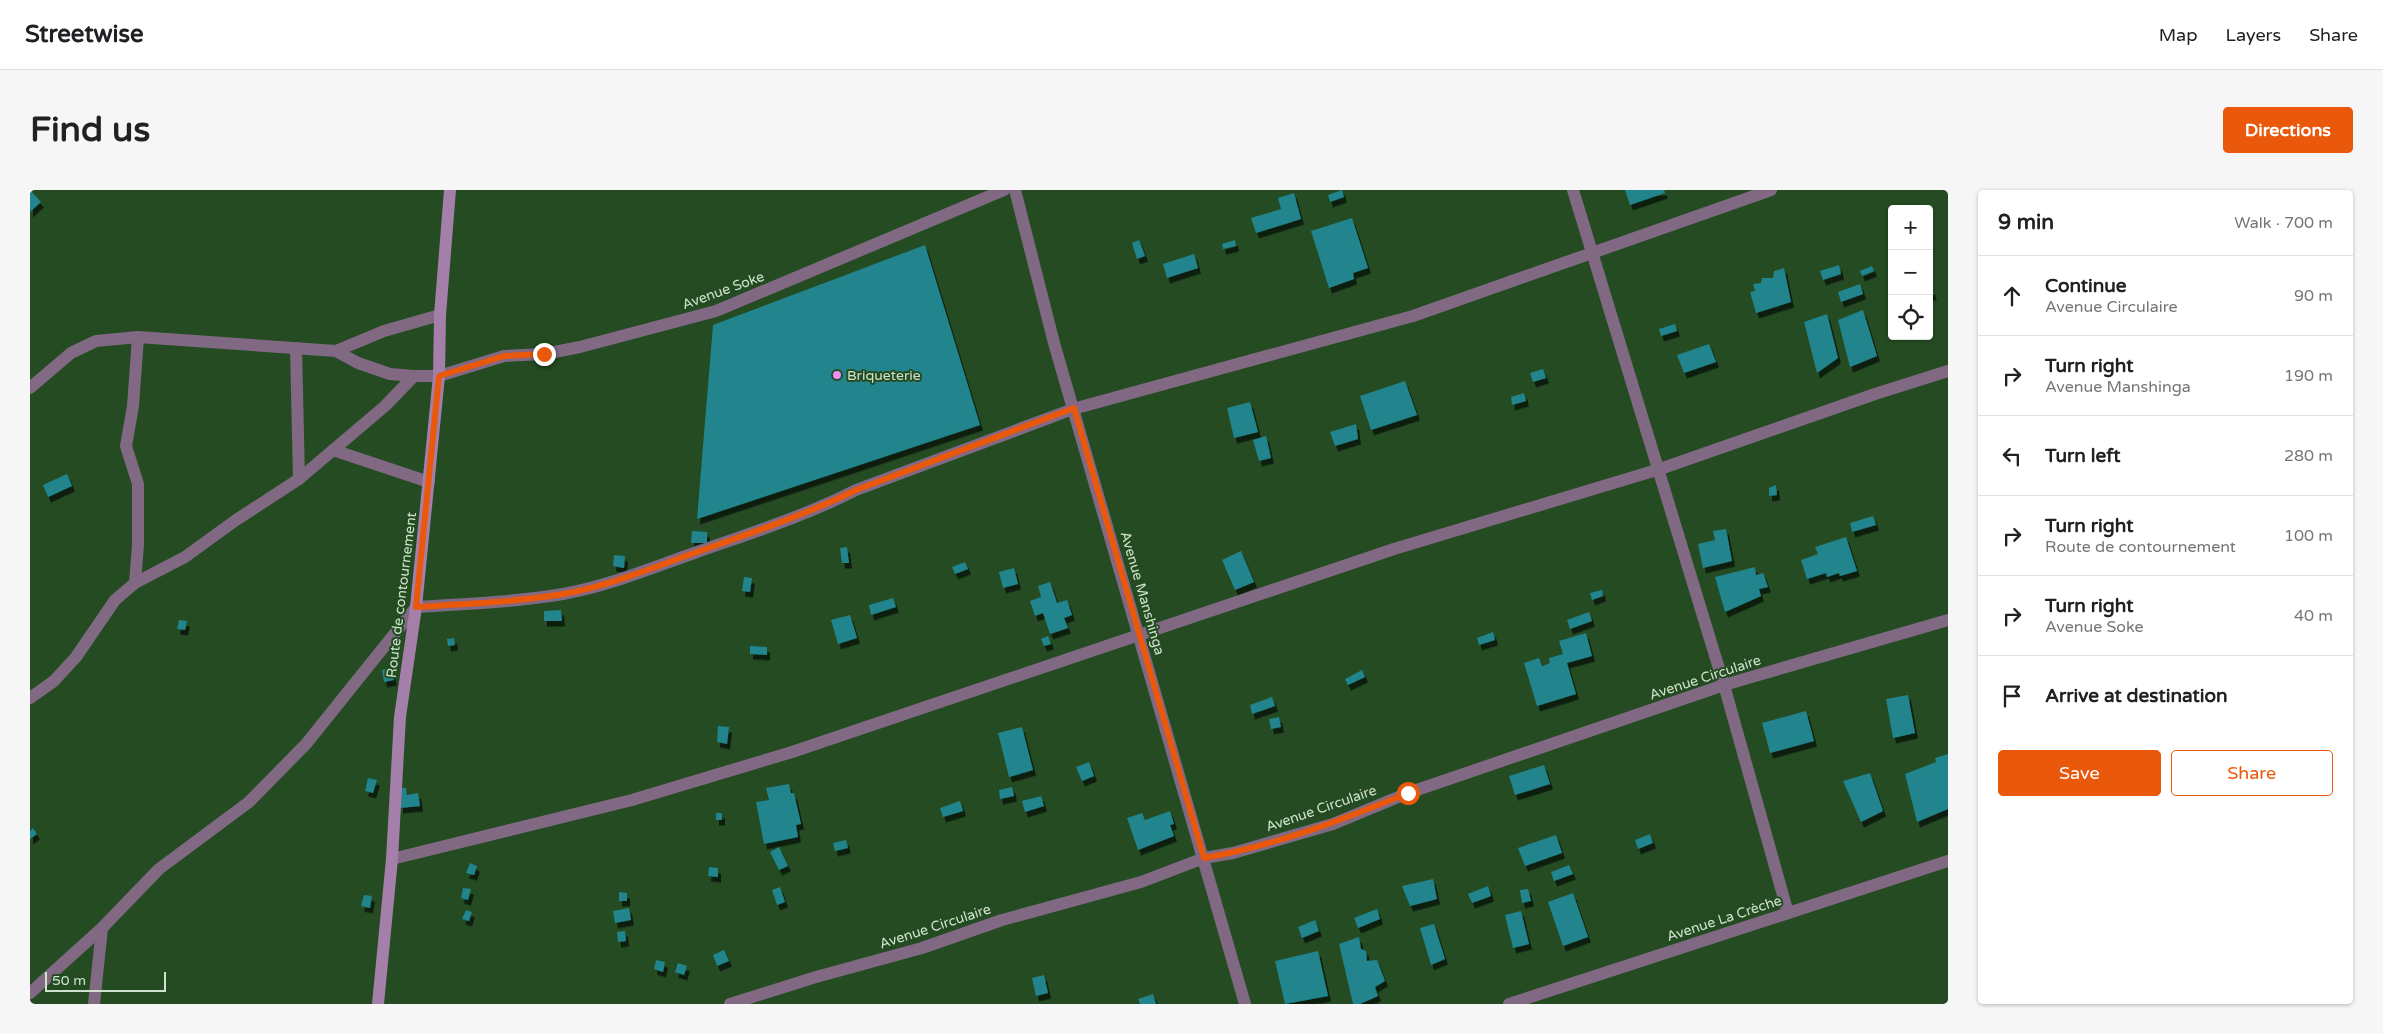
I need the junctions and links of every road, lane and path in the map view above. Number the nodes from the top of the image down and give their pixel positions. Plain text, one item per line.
1 (450, 190) edge
2 (1004, 190) edge
3 (1015, 190) edge
4 (1573, 190) edge
5 (1771, 190) edge
6 (1592, 252) junction
7 (440, 315) junction
8 (138, 337) junction
9 (296, 348) junction
10 (336, 352) junction
11 (1948, 371) edge
12 (414, 376) junction
13 (439, 376) junction
14 (30, 388) edge
15 (1074, 408) junction
16 (333, 450) junction
17 (1660, 469) junction
18 (299, 479) junction
19 (429, 482) junction
20 (135, 583) junction
21 (416, 607) junction
22 (1948, 620) edge
23 (1139, 634) junction
24 (1724, 685) junction
25 (30, 698) edge
26 (1204, 858) junction
27 (392, 859) junction
28 (1948, 861) edge
29 (1788, 913) junction
30 (102, 928) junction
31 (30, 993) edge
32 (1525, 1001) edge
33 (94, 1004) edge
34 (378, 1004) edge
35 (730, 1004) edge
36 (1244, 1004) edge
37 (1508, 1004) edge

1 - 7 street, Route de contournement
2 - 13 street, Avenue Soke
3 - 15 street, Avenue Manshinga
4 - 6 street
5 - 6 street
6 - 15 street
6 - 17 street
7 - 10 street
7 - 13 street, Route de contournement
8 - 9 street
8 - 14 street
8 - 20 street
9 - 10 street
9 - 18 street
10 - 12 street, Avenue Soke
11 - 17 street
12 - 13 street, Avenue Soke
12 - 16 street
13 - 19 street, Route de contournement
15 - 21 street
15 - 23 street, Avenue Manshinga
16 - 18 street
16 - 19 street
17 - 23 street
17 - 24 street
18 - 20 street
19 - 21 street, Route de contournement
20 - 25 street
21 - 27 street, Route de contournement
21 - 30 street
22 - 24 street, Avenue Circulaire
23 - 26 street, Avenue Manshinga
23 - 27 street
24 - 26 street, Avenue Circulaire
24 - 29 street
26 - 35 street, Avenue Circulaire
26 - 36 street, Avenue Manshinga
27 - 34 street, Route de contournement
28 - 29 street, Avenue La Crèche
29 - 32 street, Avenue La Crèche
30 - 31 street
30 - 33 street
32 - 37 street, Avenue La Crèche

